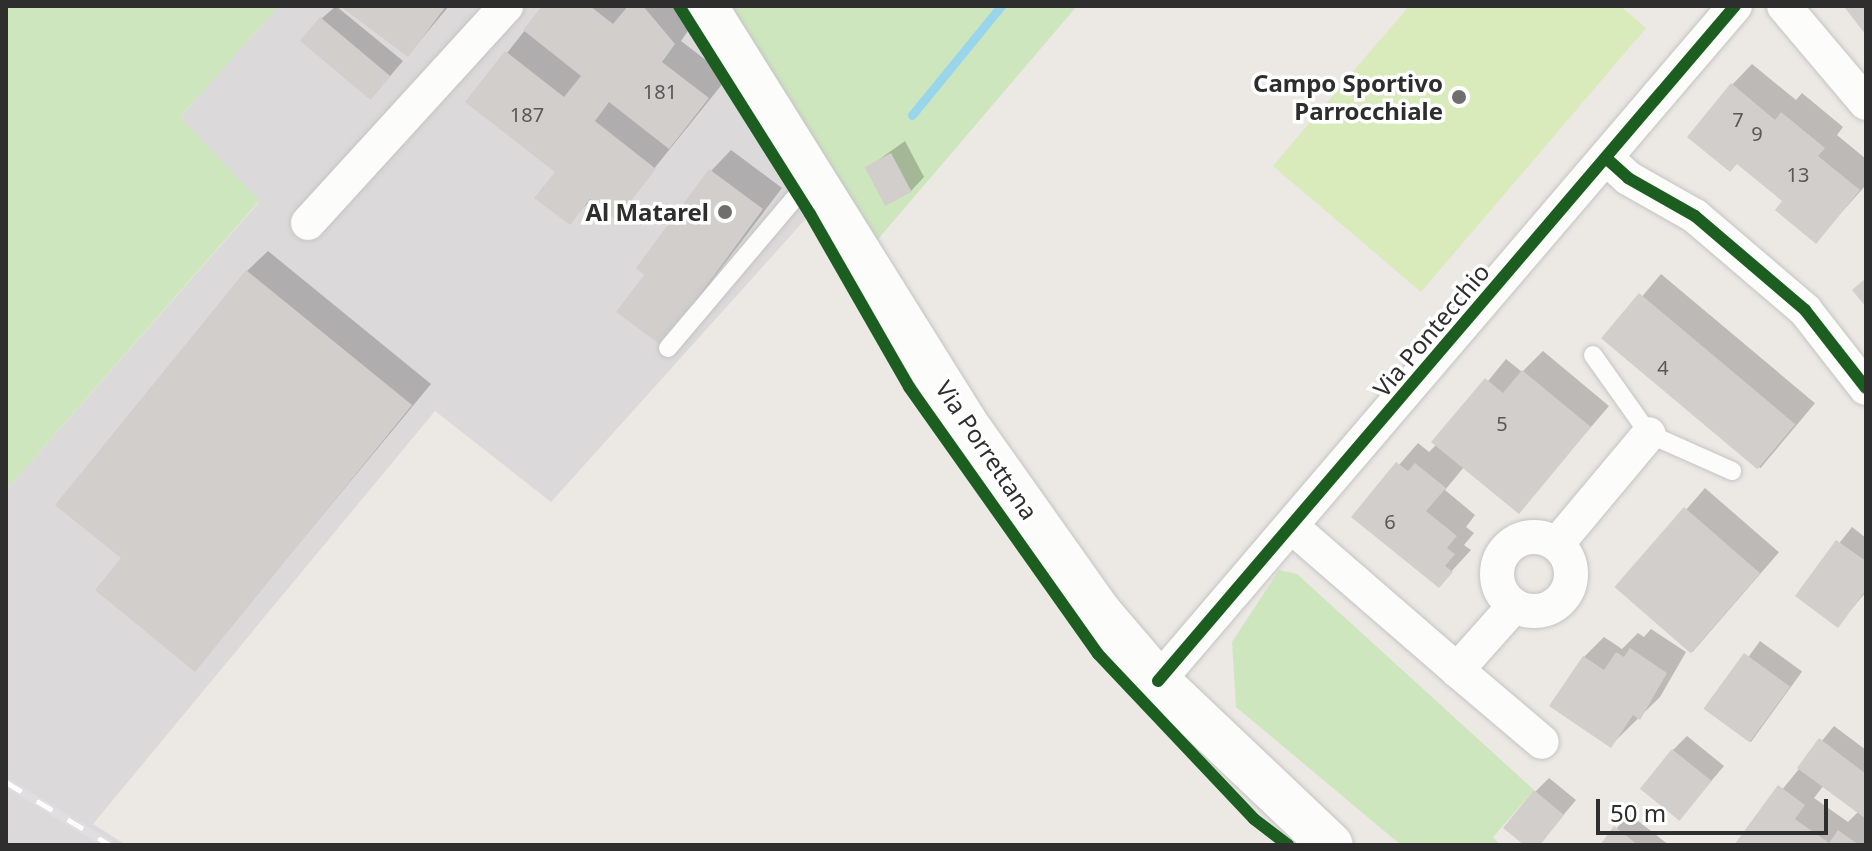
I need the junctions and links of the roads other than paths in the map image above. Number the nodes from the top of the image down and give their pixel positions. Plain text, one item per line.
1 (506, 6) edge
2 (705, 6) edge
3 (1735, 6) edge
4 (1784, 6) edge
5 (1866, 103) edge
6 (1606, 158) junction
7 (813, 177) junction
8 (308, 223) dead end
9 (668, 348) dead end
10 (1593, 355) dead end
11 (1866, 388) edge
12 (1649, 434) junction
13 (1732, 471) dead end
14 (1292, 527) junction
15 (1557, 544) junction
16 (1514, 606) junction
17 (1457, 670) junction
18 (1158, 681) junction
19 (1542, 742) dead end
20 (1331, 845) edge

1 - 8 street
2 - 7 main road, Via Porrettana
3 - 6 street, Via Pontecchio
4 - 5 street
6 - 11 street
6 - 14 street, Via Pontecchio
7 - 9 lane
7 - 18 main road, Via Porrettana
10 - 12 lane
12 - 13 lane
12 - 15 street
14 - 17 street
14 - 18 street, Via Pontecchio
15 - 16 street
15 - 16 street
16 - 17 street
17 - 19 street
18 - 20 main road, Via Porrettana

